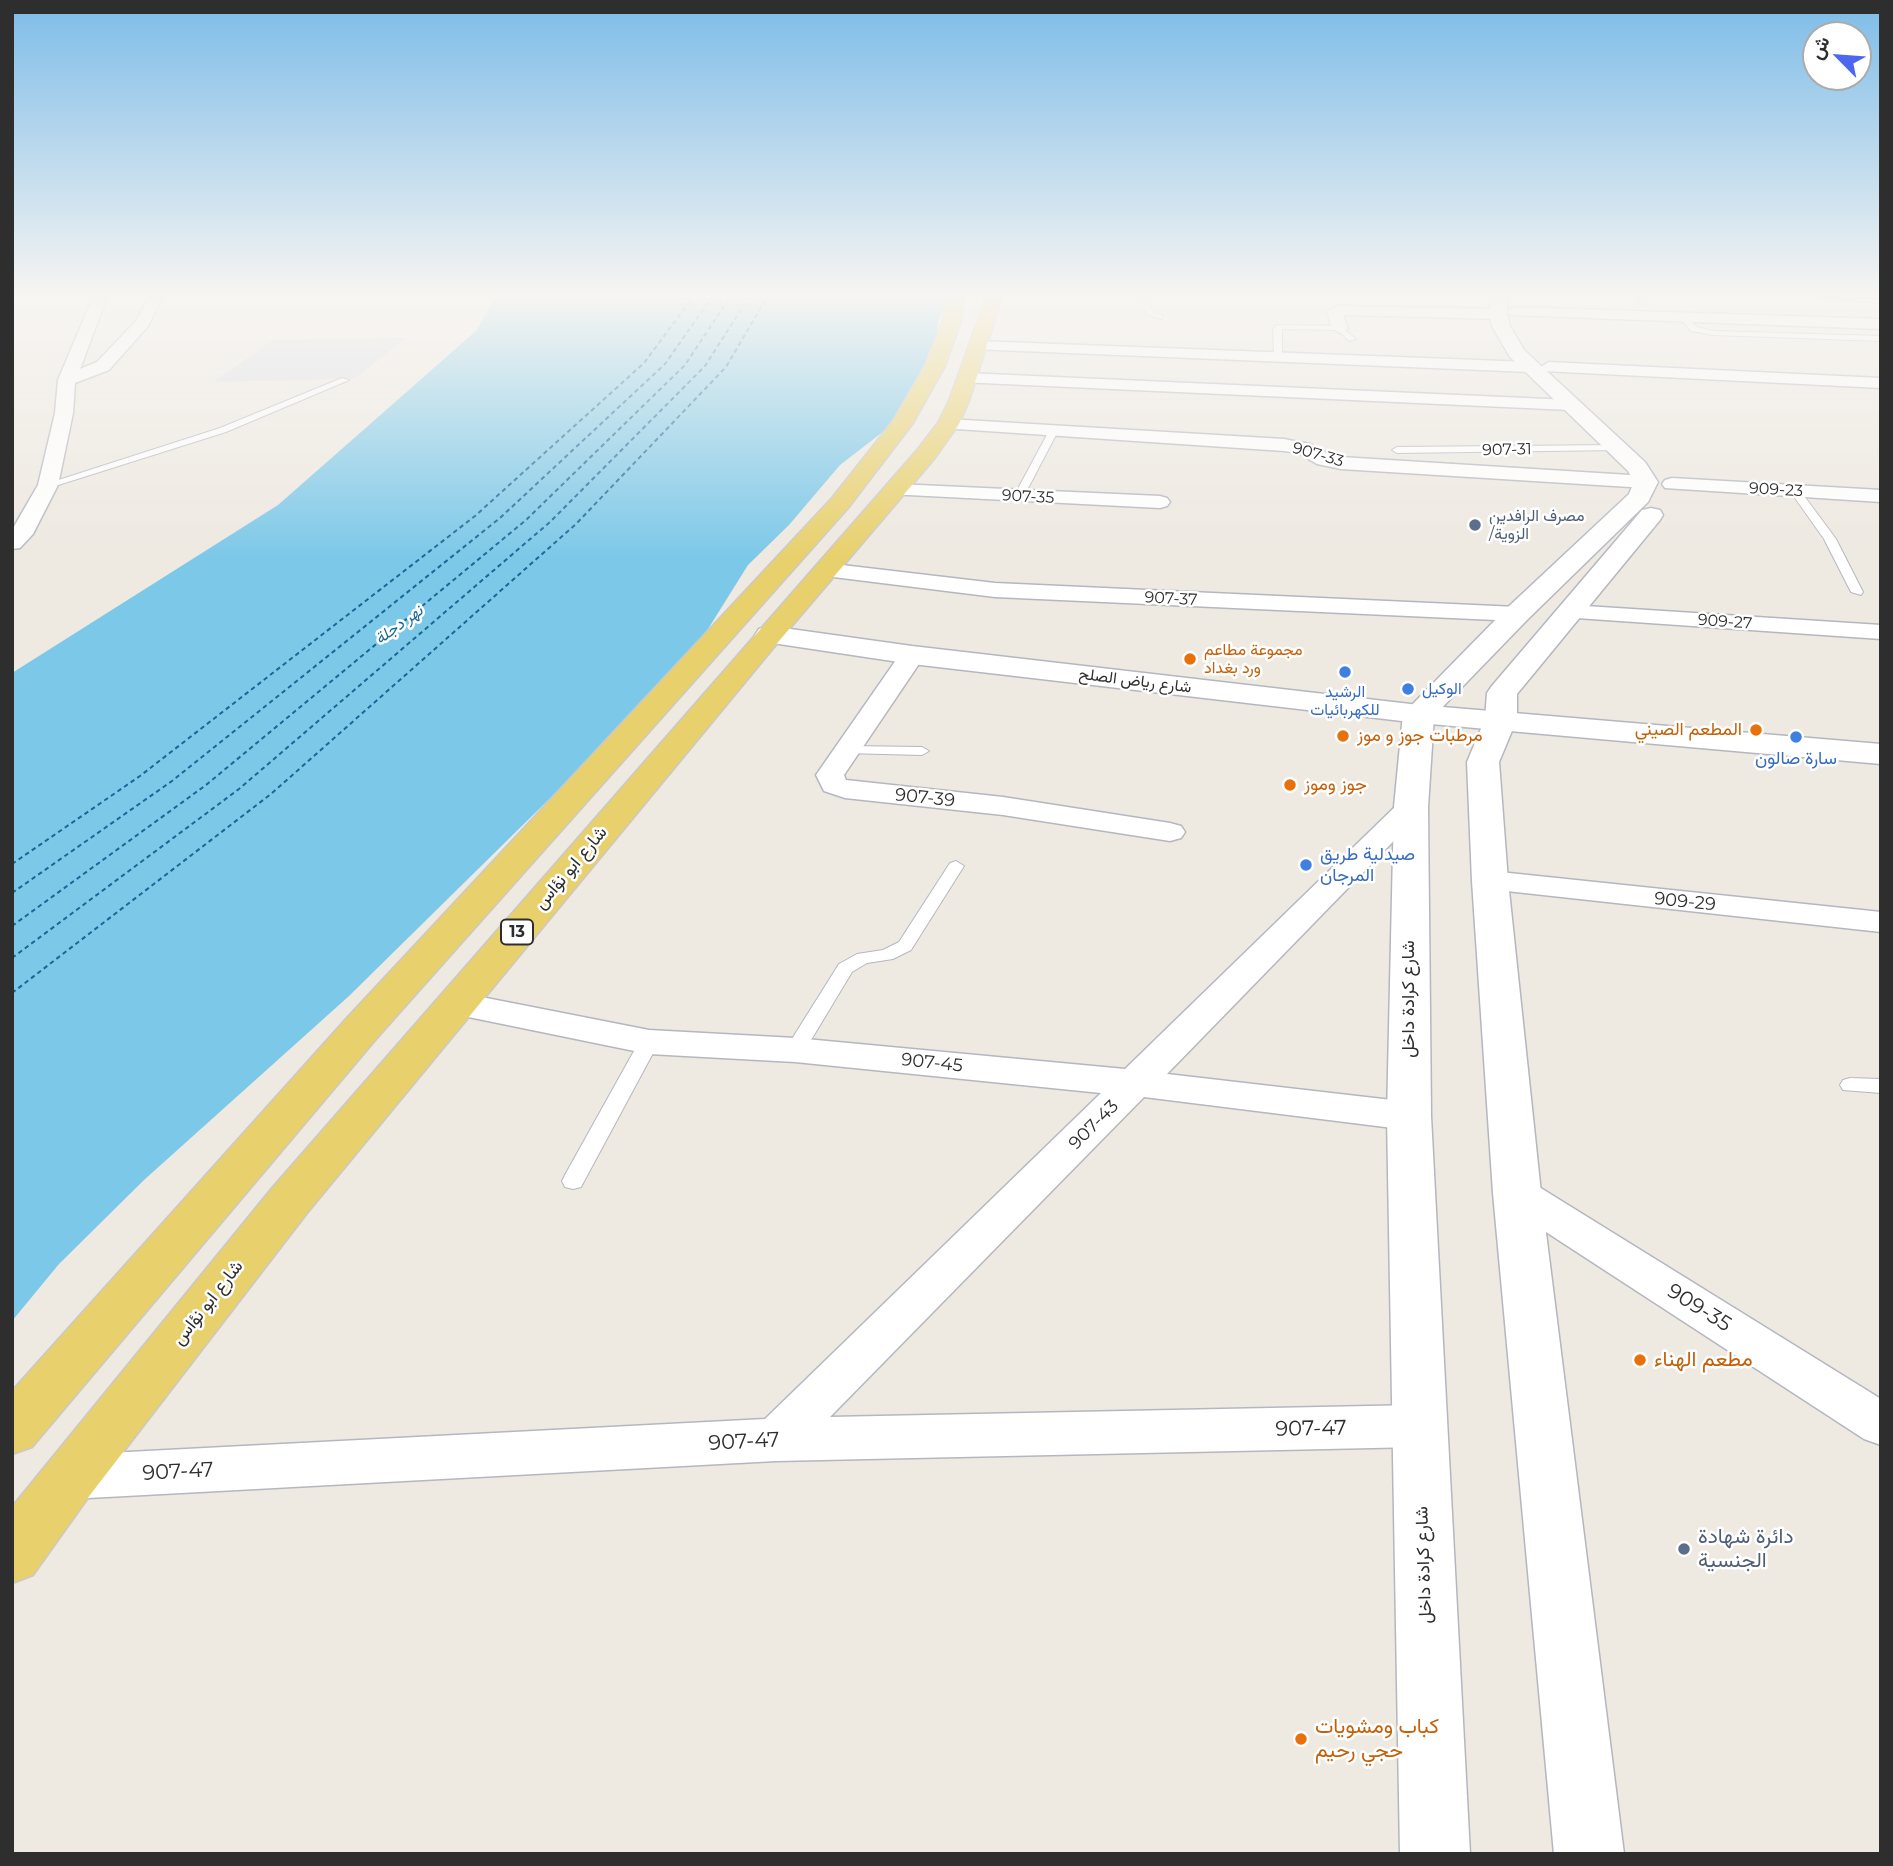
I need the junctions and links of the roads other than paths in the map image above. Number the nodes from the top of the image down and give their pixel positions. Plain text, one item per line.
1 (67, 384) edge
2 (335, 384) edge
3 (925, 384) edge
4 (963, 384) edge
5 (1279, 384) edge
6 (1553, 384) edge
7 (1560, 384) edge
8 (1570, 405) junction
9 (948, 424) junction
10 (1053, 431) junction
11 (1617, 449) junction
12 (1397, 450) dead end
13 (1659, 483) junction
14 (48, 485) junction
15 (896, 490) junction
16 (1795, 491) junction
17 (1019, 496) junction
18 (1881, 496) edge
19 (1160, 502) dead end
20 (12, 543) edge
21 (825, 570) junction
22 (1857, 592) dead end
23 (1570, 612) junction
24 (1517, 614) junction
25 (1881, 632) edge
26 (769, 635) junction
27 (912, 655) junction
28 (1419, 714) junction
29 (1501, 719) junction
30 (849, 750) junction
31 (922, 751) dead end
32 (1881, 754) edge
33 (1410, 807) junction
34 (1170, 832) dead end
35 (956, 866) dead end
36 (1490, 881) junction
37 (1881, 922) edge
38 (456, 1004) junction
39 (649, 1042) junction
40 (795, 1050) junction
41 (1136, 1083) junction
42 (1850, 1085) dead end
43 (1881, 1086) edge
44 (1409, 1116) junction
45 (573, 1181) dead end
46 (1517, 1193) junction
47 (1881, 1424) edge
48 (1418, 1426) junction
49 (12, 1430) edge
50 (776, 1440) junction
51 (70, 1477) junction
52 (12, 1555) edge
53 (1435, 1854) edge
54 (1589, 1854) edge

1 - 14 street
2 - 14 lane
3 - 49 main road
4 - 9 main road, شارع ابو نؤاس / 13
5 - 8 street
6 - 8 main road
7 - 13 main road
8 - 11 main road
9 - 10 street, 907-33
9 - 15 main road, شارع ابو نؤاس / 13
10 - 13 street, 907-33
10 - 17 lane
11 - 12 lane, 907-31
11 - 13 main road
13 - 16 street, 909-23
13 - 23 main road
13 - 24 main road
14 - 20 street
15 - 17 street, 907-35
15 - 21 main road, شارع ابو نؤاس / 13
16 - 18 street, 909-23
16 - 22 lane
17 - 19 street, 907-35
21 - 24 street, 907-37
21 - 26 main road, شارع ابو نؤاس / 13
23 - 25 street, 909-27
23 - 29 main road
24 - 28 main road
26 - 27 main road, شارع رياض الصلح
26 - 38 main road, شارع ابو نؤاس / 13
27 - 28 main road, شارع رياض الصلح
27 - 30 street, 907-39
28 - 29 main road, شارع رياض الصلح
28 - 33 main road, شارع كرادة داخل
29 - 32 main road, شارع رياض الصلح
29 - 36 main road
30 - 31 lane
30 - 34 street, 907-39
33 - 41 street, 907-43
33 - 44 main road, شارع كرادة داخل
35 - 40 lane
36 - 37 street, 909-29
36 - 46 main road
38 - 39 street, 907-45
38 - 51 main road, شارع ابو نؤاس / 13
39 - 40 street, 907-45
39 - 45 lane
40 - 41 street, 907-45
41 - 44 street, 907-45
41 - 50 street, 907-43
42 - 43 lane
44 - 48 main road, شارع كرادة داخل
46 - 47 street, 909-35
46 - 54 main road
48 - 50 street, 907-47
48 - 53 main road, شارع كرادة داخل
50 - 51 street, 907-47
51 - 52 main road, شارع ابو نؤاس / 13

